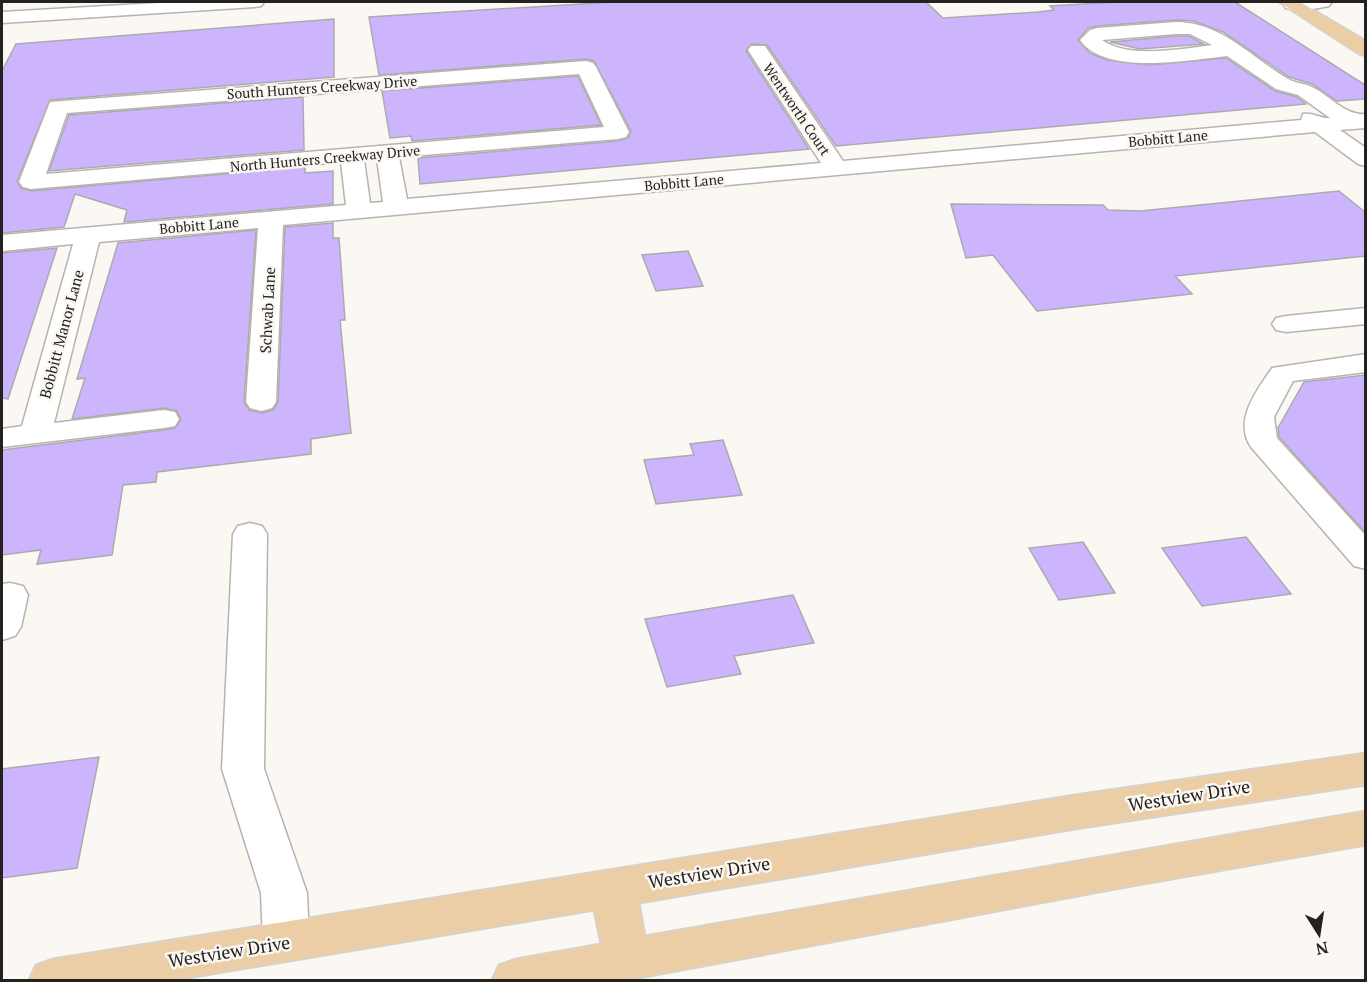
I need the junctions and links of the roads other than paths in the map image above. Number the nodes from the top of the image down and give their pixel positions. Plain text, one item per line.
1 (255, 2) edge
2 (1321, 2) edge
3 (1290, 3) edge
4 (2, 18) edge
5 (1365, 29) edge
6 (1233, 49) junction
7 (758, 50) dead end
8 (1365, 50) edge
9 (1283, 85) junction
10 (1358, 121) edge
11 (1319, 125) junction
12 (618, 132) joint
13 (387, 153) junction
14 (352, 156) junction
15 (1365, 159) edge
16 (836, 168) junction
17 (31, 182) joint
18 (396, 208) junction
19 (359, 211) junction
20 (271, 219) junction
21 (88, 235) junction
22 (2, 243) edge
23 (1365, 316) edge
24 (1286, 324) dead end
25 (1365, 363) edge
26 (261, 402) dead end
27 (164, 419) dead end
28 (35, 434) junction
29 (2, 438) edge
30 (250, 534) dead end
31 (1365, 558) edge
32 (1365, 768) edge
33 (1365, 828) edge
34 (613, 888) junction
35 (286, 941) junction
36 (627, 960) junction
37 (53, 981) edge
38 (516, 981) edge

1 - 4 street
2 - 3 street
2 - 5 main road
3 - 8 main road
6 - 6 street
6 - 9 street
7 - 16 street, Wentworth Court
9 - 10 street
9 - 11 street
10 - 11 street, Bobbitt Lane
11 - 15 street
11 - 16 street, Bobbitt Lane
12 - 13 street, North Hunters Creekway Drive
12 - 17 street, South Hunters Creekway Drive
13 - 14 street, North Hunters Creekway Drive
13 - 18 street
14 - 17 street, North Hunters Creekway Drive
14 - 19 street
16 - 18 street, Bobbitt Lane
18 - 19 street, Bobbitt Lane
19 - 20 street, Bobbitt Lane
20 - 21 street, Bobbitt Lane
20 - 26 street, Schwab Lane
21 - 22 street, Bobbitt Lane
21 - 28 street, Bobbitt Manor Lane
23 - 24 street
25 - 31 street
27 - 28 street
28 - 29 street
30 - 35 street
32 - 34 main road, Westview Drive
33 - 36 main road
34 - 35 main road, Westview Drive
34 - 36 main road
35 - 37 main road, Westview Drive
36 - 38 main road

